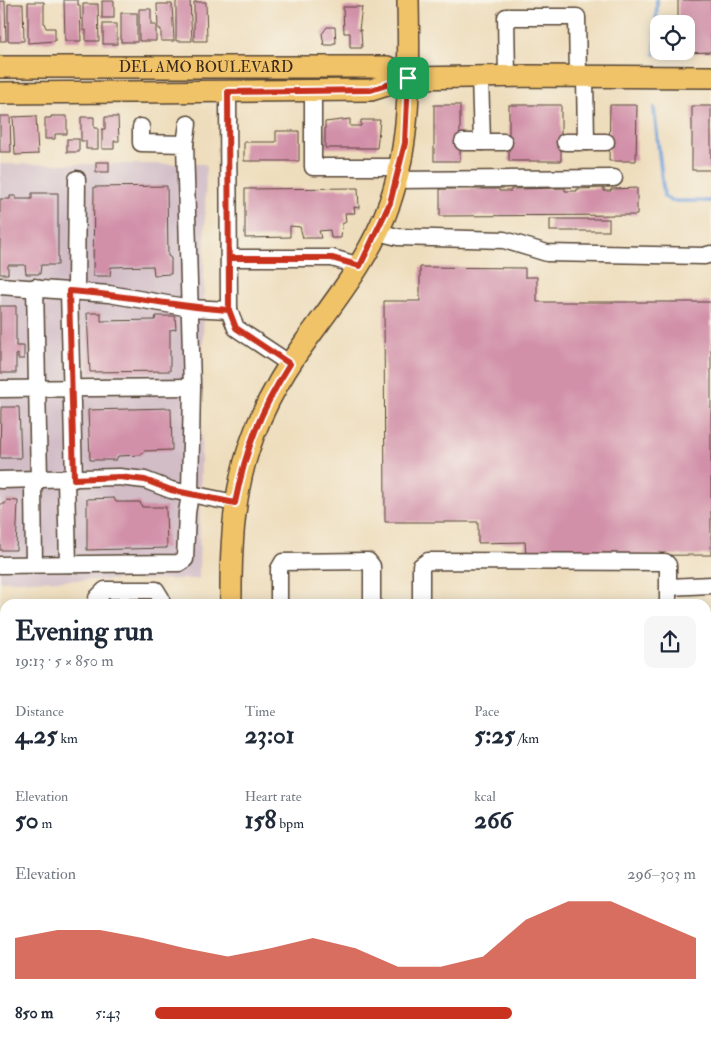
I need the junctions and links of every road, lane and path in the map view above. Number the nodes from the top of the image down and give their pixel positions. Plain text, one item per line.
1 (408, 0) edge
2 (0, 67) edge
3 (480, 76) junction
4 (506, 76) junction
5 (581, 76) junction
6 (408, 78) junction
7 (711, 78) edge
8 (314, 90) junction
9 (228, 92) junction
10 (0, 93) edge
11 (188, 124) dead end
12 (141, 127) dead end
13 (464, 142) dead end
14 (482, 142) junction
15 (504, 142) dead end
16 (565, 142) dead end
17 (586, 142) junction
18 (606, 142) dead end
19 (185, 144) junction
20 (397, 173) junction
21 (614, 178) dead end
22 (77, 179) dead end
23 (377, 232) junction
24 (711, 254) edge
25 (229, 258) junction
26 (360, 266) junction
27 (0, 286) edge
28 (36, 287) junction
29 (72, 291) junction
30 (190, 308) junction
31 (229, 310) junction
32 (290, 364) junction
33 (71, 387) junction
34 (192, 387) junction
35 (38, 388) junction
36 (0, 389) edge
37 (39, 479) junction
38 (70, 479) junction
39 (0, 480) edge
40 (190, 494) junction
41 (235, 503) junction
42 (34, 564) junction
43 (68, 564) junction
44 (0, 565) edge
45 (711, 585) edge
46 (669, 587) junction
47 (97, 599) edge
48 (161, 599) edge
49 (231, 599) edge
50 (279, 599) edge
51 (372, 599) edge
52 (422, 599) edge
53 (668, 599) edge

1 - 6 main road
2 - 6 main road, DEL AMO BOULEVARD
3 - 4 main road, DEL AMO BOULEVARD
3 - 6 main road, DEL AMO BOULEVARD
3 - 14 street
4 - 5 main road, DEL AMO BOULEVARD
4 - 5 street
5 - 7 main road, DEL AMO BOULEVARD
5 - 17 street
6 - 8 main road, DEL AMO BOULEVARD
6 - 20 main road
8 - 9 main road, DEL AMO BOULEVARD
8 - 20 street
9 - 10 main road, DEL AMO BOULEVARD
9 - 25 street
11 - 19 street
12 - 19 street
13 - 14 street
14 - 15 street
16 - 17 street
17 - 18 street
19 - 30 street
20 - 21 street
20 - 23 main road
22 - 29 street
23 - 24 street
23 - 26 main road
25 - 26 street
25 - 31 street
26 - 32 main road
27 - 28 street
28 - 29 street
28 - 35 street
29 - 30 street
29 - 33 street
30 - 31 street
30 - 34 street
31 - 32 street
32 - 41 main road
33 - 34 street
33 - 35 street
33 - 38 street
34 - 40 street
35 - 36 street
35 - 37 street
37 - 38 street
37 - 39 street
37 - 42 street
38 - 40 street
38 - 43 street
40 - 41 street
40 - 43 street
41 - 49 main road
42 - 43 street
42 - 44 street
45 - 46 street
46 - 52 street
46 - 53 street
47 - 48 street
50 - 51 street

